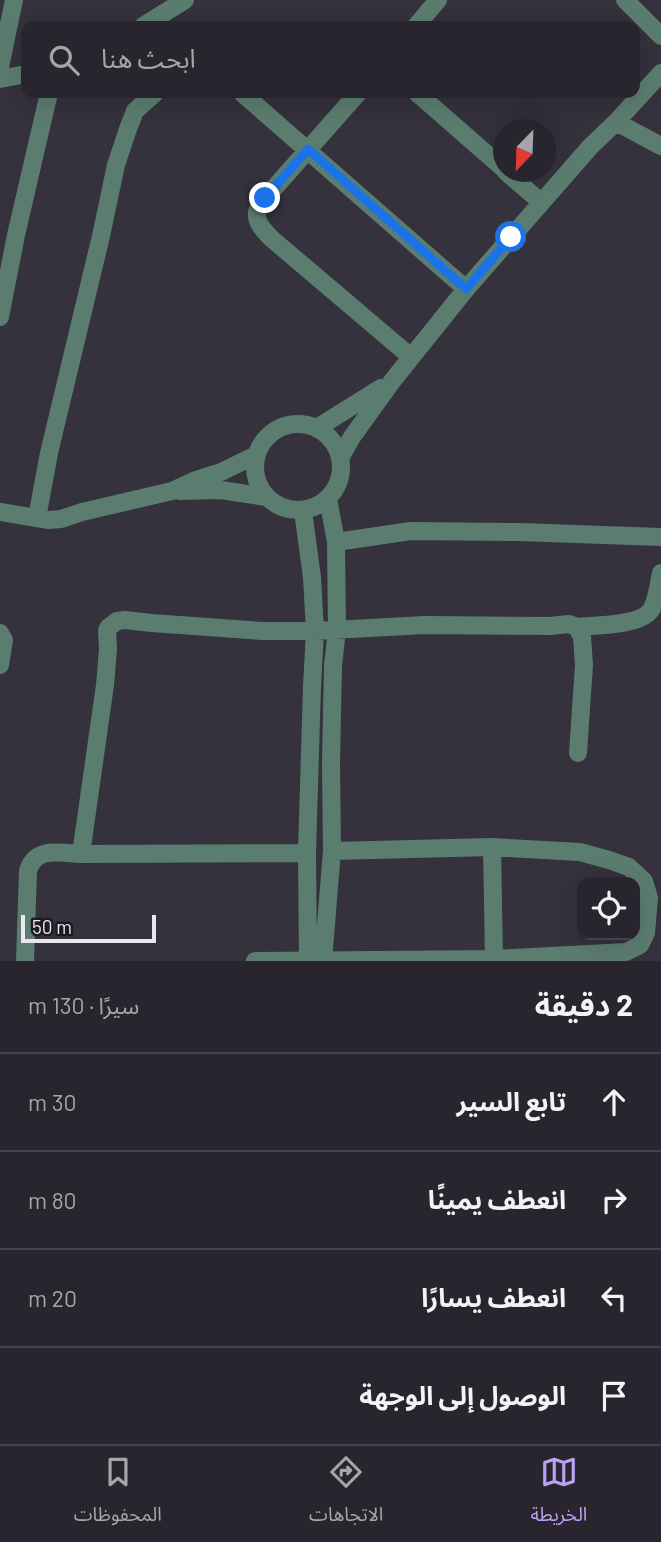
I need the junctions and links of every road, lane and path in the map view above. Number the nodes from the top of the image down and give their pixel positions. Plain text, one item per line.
1 (14, 0) edge
2 (185, 0) edge
3 (438, 0) edge
4 (625, 0) edge
5 (156, 21) edge
6 (420, 21) edge
7 (661, 36) edge
8 (0, 67) edge
9 (661, 73) edge
10 (21, 75) edge
11 (0, 79) edge
12 (640, 96) edge
13 (49, 98) edge
14 (149, 98) edge
15 (248, 98) edge
16 (354, 98) edge
17 (423, 98) edge
18 (638, 98) edge
19 (616, 122) junction
20 (661, 146) edge
21 (308, 149) junction
22 (493, 160) edge
23 (518, 182) edge
24 (541, 202) junction
25 (466, 289) junction
26 (0, 317) edge
27 (411, 357) junction
28 (393, 380) junction
29 (317, 428) junction
30 (254, 456) junction
31 (340, 457) junction
32 (172, 491) junction
33 (265, 497) junction
34 (328, 499) junction
35 (303, 511) junction
36 (0, 512) edge
37 (37, 518) junction
38 (661, 537) edge
39 (336, 542) junction
40 (661, 573) edge
41 (577, 627) junction
42 (337, 630) junction
43 (315, 631) junction
44 (0, 633) edge
45 (0, 665) edge
46 (578, 753) dead end
47 (492, 847) junction
48 (332, 851) junction
49 (307, 853) junction
50 (81, 854) junction
51 (494, 959) edge
52 (315, 960) edge
53 (25, 961) edge
54 (255, 961) edge

1 - 8 street
2 - 5 street
3 - 6 street
4 - 7 street
9 - 12 street
10 - 11 street
13 - 26 street
14 - 37 street
15 - 21 street
16 - 21 street
17 - 22 street
18 - 19 street
19 - 20 street
19 - 24 street
21 - 25 street
21 - 27 street
23 - 24 street
24 - 25 street
25 - 27 street
27 - 28 street
28 - 29 street
28 - 31 street
29 - 30 street
29 - 31 street
30 - 32 street
30 - 33 street
31 - 34 street
32 - 33 street
32 - 37 street
33 - 35 street
34 - 35 street
34 - 39 street
35 - 43 street
36 - 37 street
38 - 39 street
39 - 42 street
40 - 41 street
41 - 42 street
41 - 46 street
42 - 43 street
42 - 48 street
43 - 49 street
43 - 50 street
44 - 45 street
47 - 48 street
47 - 51 street
47 - 51 street
48 - 52 street
49 - 50 street
49 - 52 street
50 - 53 street
51 - 52 street
52 - 54 street

